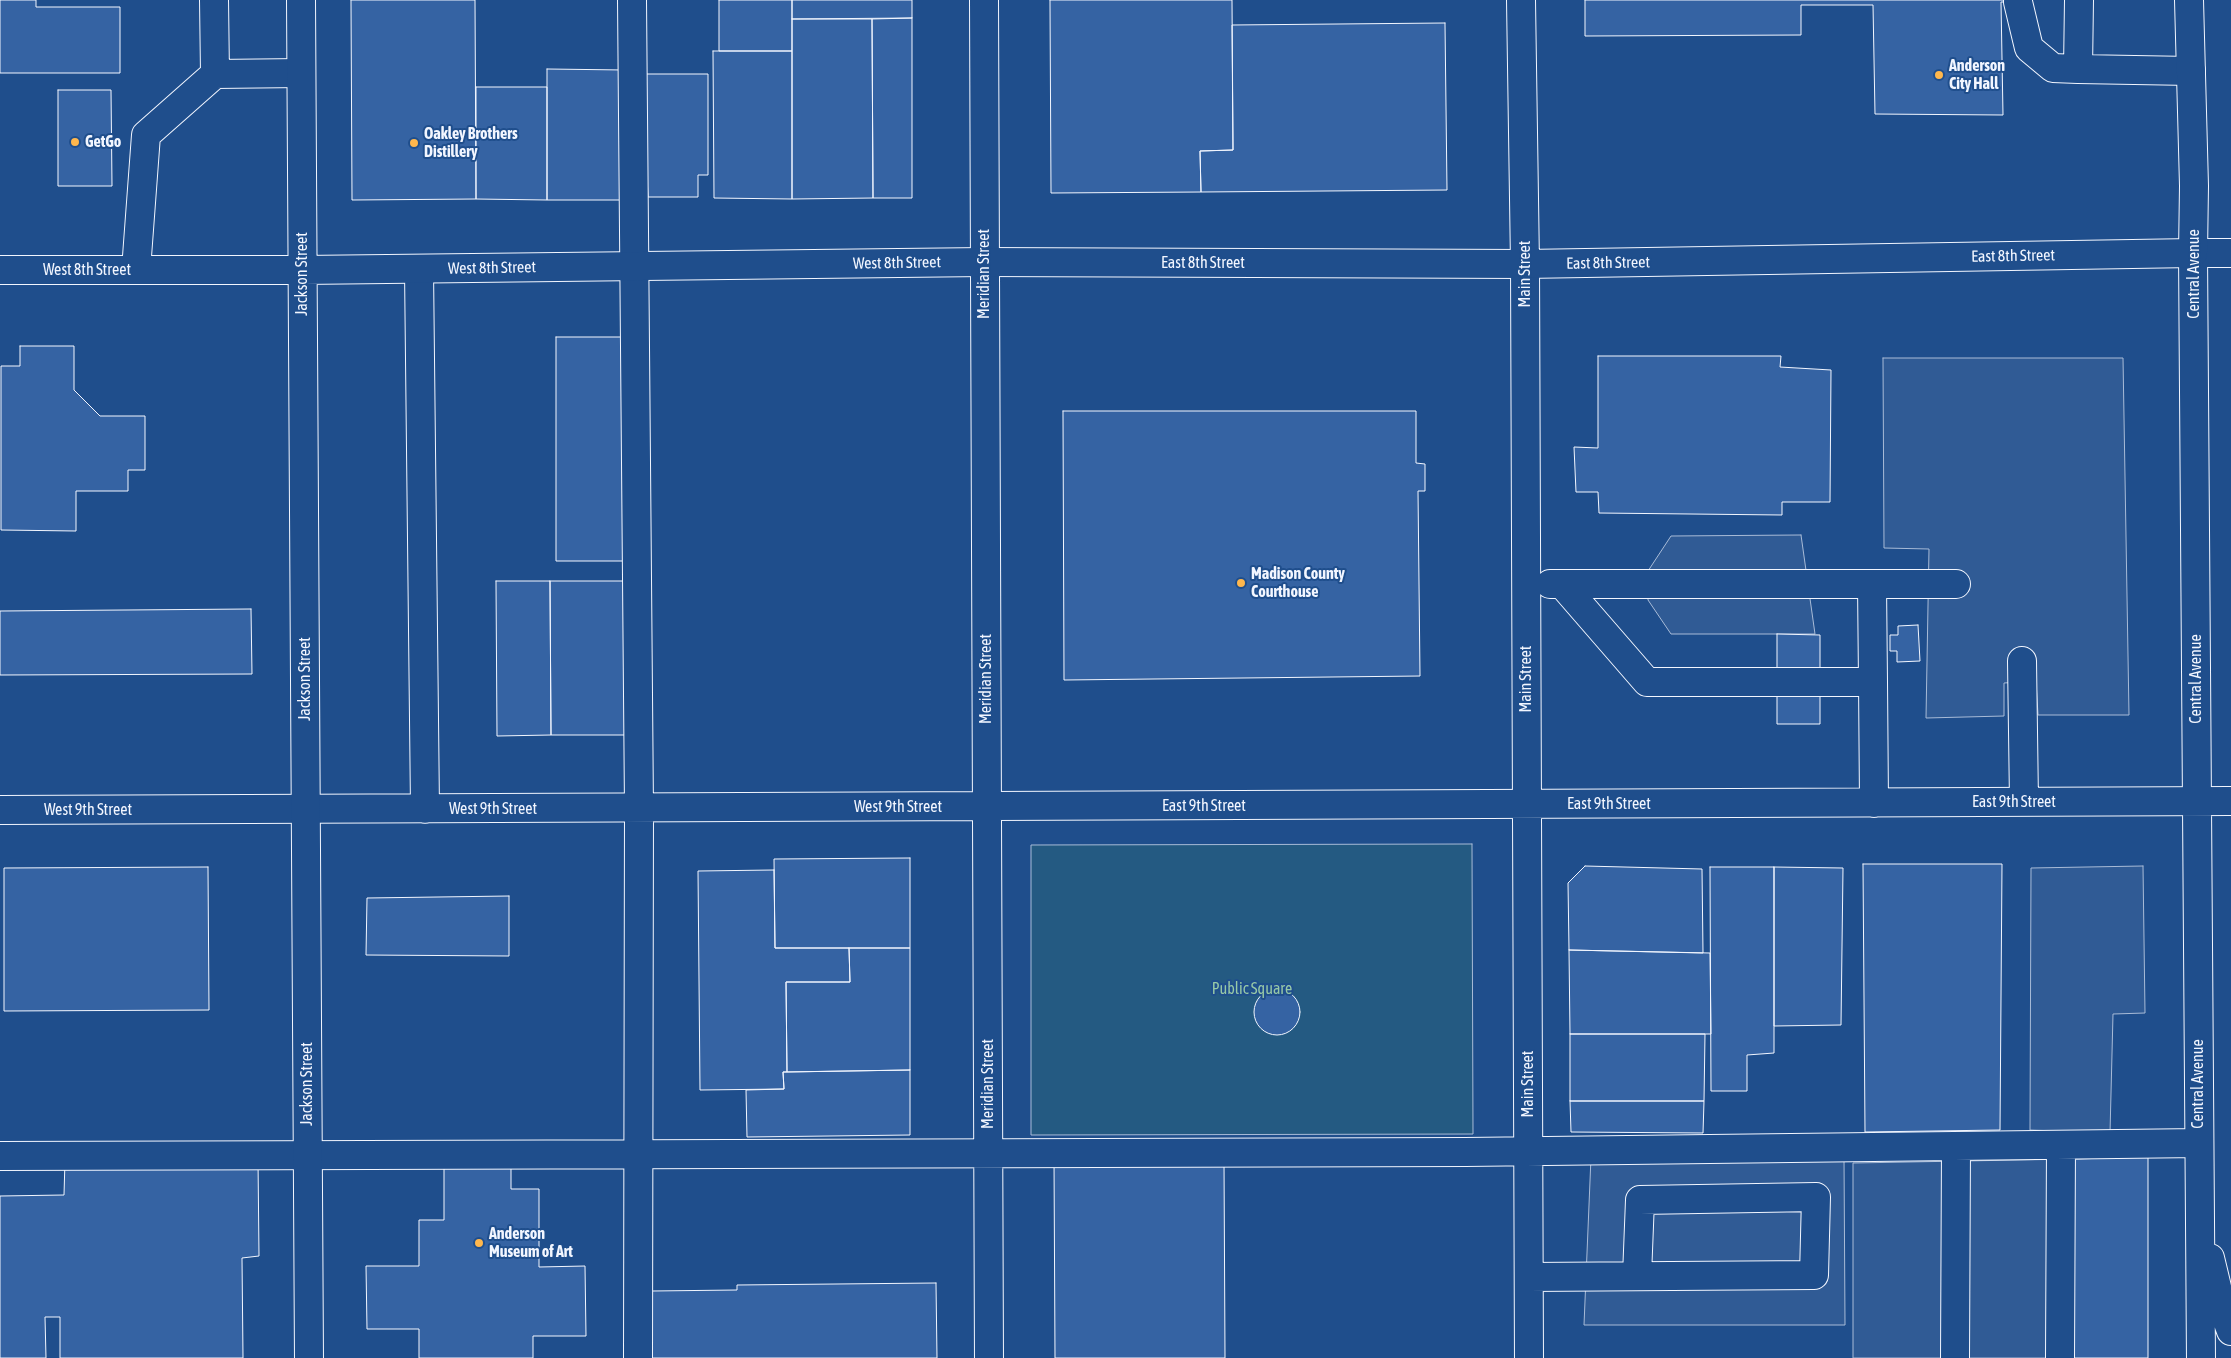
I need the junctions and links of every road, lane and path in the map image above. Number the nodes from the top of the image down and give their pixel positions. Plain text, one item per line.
1 (214, 0) edge
2 (301, 0) edge
3 (632, 0) edge
4 (984, 0) edge
5 (1521, 0) edge
6 (2079, 0) edge
7 (2189, 0) edge
8 (2018, 2) dead end
9 (2078, 69) junction
10 (2191, 71) junction
11 (301, 73) junction
12 (215, 74) junction
13 (2193, 253) junction
14 (2231, 253) edge
15 (984, 262) junction
16 (1525, 264) junction
17 (634, 266) junction
18 (419, 269) junction
19 (0, 270) edge
20 (136, 270) junction
21 (302, 270) junction
22 (1526, 584) junction
23 (1562, 584) junction
24 (1872, 584) junction
25 (1956, 584) dead end
26 (2022, 661) dead end
27 (1873, 682) junction
28 (2024, 802) junction
29 (2197, 802) junction
30 (2231, 802) edge
31 (1874, 803) junction
32 (1527, 804) junction
33 (987, 807) junction
34 (639, 808) junction
35 (425, 809) junction
36 (0, 810) edge
37 (306, 810) junction
38 (2199, 1143) junction
39 (2061, 1146) junction
40 (1956, 1147) junction
41 (1528, 1152) junction
42 (988, 1154) junction
43 (308, 1155) junction
44 (640, 1155) junction
45 (0, 1156) edge
46 (2199, 1209) junction
47 (1637, 1276) junction
48 (1529, 1277) junction
49 (2231, 1331) edge
50 (308, 1358) edge
51 (638, 1358) edge
52 (989, 1358) edge
53 (1529, 1358) edge
54 (1955, 1358) edge
55 (2060, 1358) edge
56 (2201, 1358) edge

1 - 12 street
2 - 11 street, Jackson Street
3 - 17 street
4 - 15 street, Meridian Street
5 - 16 street, Main Street
6 - 9 street
7 - 10 street, Central Avenue
8 - 9 street
9 - 10 street
10 - 13 street, Central Avenue
11 - 12 street
11 - 21 street, Jackson Street
12 - 20 street
13 - 14 street, East 8th Street
13 - 16 street, East 8th Street
13 - 29 street, Central Avenue
15 - 16 street, East 8th Street
15 - 17 street, West 8th Street
15 - 33 street, Meridian Street
16 - 22 street, Main Street
17 - 18 street, West 8th Street
17 - 34 street
18 - 21 street, West 8th Street
18 - 35 street
19 - 20 street, West 8th Street
20 - 21 street, West 8th Street
21 - 37 street, Jackson Street
22 - 23 street
22 - 32 street, Main Street
23 - 24 street
23 - 27 street
24 - 25 street
24 - 27 street
26 - 28 street
27 - 31 street
28 - 29 street, East 9th Street
28 - 31 street, East 9th Street
29 - 30 street, East 9th Street
29 - 38 street, Central Avenue
31 - 32 street, East 9th Street
32 - 33 street, East 9th Street
32 - 41 street, Main Street
33 - 34 street, West 9th Street
33 - 42 street, Meridian Street
34 - 35 street, West 9th Street
34 - 44 street
35 - 37 street, West 9th Street
36 - 37 street, West 9th Street
37 - 43 street, Jackson Street
38 - 39 street
38 - 46 street, Central Avenue
39 - 40 street
39 - 55 street
40 - 41 street
40 - 54 street
41 - 42 street
41 - 48 street, Main Street
42 - 44 street
42 - 52 street, Meridian Street
43 - 44 street
43 - 45 street
43 - 50 street, Jackson Street
44 - 51 street
46 - 49 street
46 - 56 street, Central Avenue
47 - 47 street
47 - 48 street
48 - 53 street, Main Street

